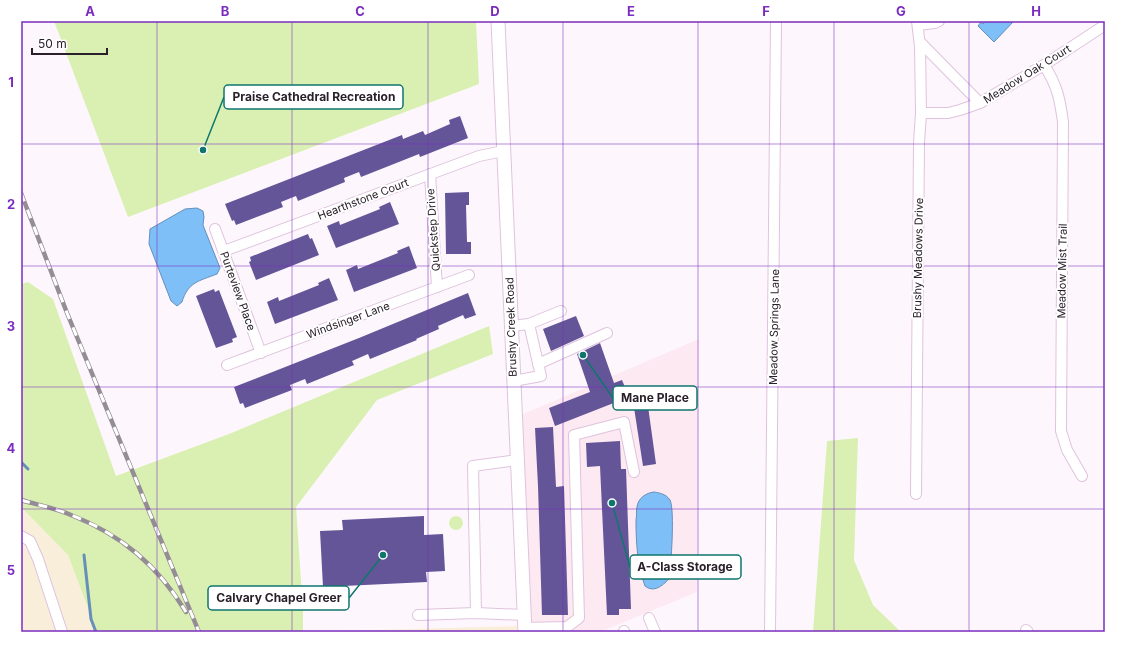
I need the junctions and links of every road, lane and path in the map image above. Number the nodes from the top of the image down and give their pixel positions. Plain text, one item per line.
1 (498, 21) edge
2 (776, 21) edge
3 (939, 21) edge
4 (918, 23) edge
5 (1105, 25) edge
6 (920, 42) junction
7 (1044, 65) junction
8 (980, 103) junction
9 (921, 113) junction
10 (503, 151) junction
11 (430, 174) junction
12 (215, 229) dead end
13 (224, 251) junction
14 (469, 275) dead end
15 (437, 287) junction
16 (561, 311) dead end
17 (529, 324) junction
18 (511, 326) junction
19 (607, 333) dead end
20 (261, 352) junction
21 (538, 364) junction
22 (227, 365) dead end
23 (513, 382) junction
24 (517, 460) junction
25 (634, 472) dead end
26 (1082, 476) dead end
27 (916, 494) dead end
28 (21, 536) edge
29 (476, 613) junction
30 (418, 615) dead end
31 (649, 618) dead end
32 (524, 625) edge
33 (62, 632) edge
34 (654, 632) edge
35 (770, 632) edge

1 - 10 main road, Brushy Creek Road
2 - 35 street, Meadow Springs Lane
3 - 4 street
4 - 6 street, Brushy Meadows Drive
5 - 7 street, Meadow Oak Court
6 - 8 street
6 - 9 street, Brushy Meadows Drive
7 - 8 street, Meadow Oak Court
7 - 26 street, Meadow Mist Trail
8 - 9 street, Meadow Oak Court
9 - 27 street, Brushy Meadows Drive
10 - 11 street, Hearthstone Court
10 - 18 main road, Brushy Creek Road
11 - 13 street, Hearthstone Court
11 - 15 street, Quickstep Drive
12 - 13 street, Purteview Place
13 - 20 street, Purteview Place
14 - 15 street, Windsinger Lane
15 - 20 street, Windsinger Lane
16 - 17 street
17 - 18 street
17 - 21 street
18 - 23 main road, Brushy Creek Road
19 - 21 street
20 - 22 street, Windsinger Lane
21 - 23 street
23 - 24 main road, Brushy Creek Road
24 - 29 street
24 - 32 main road, Brushy Creek Road
25 - 32 street
28 - 33 street
29 - 30 street
29 - 32 street
31 - 34 street

